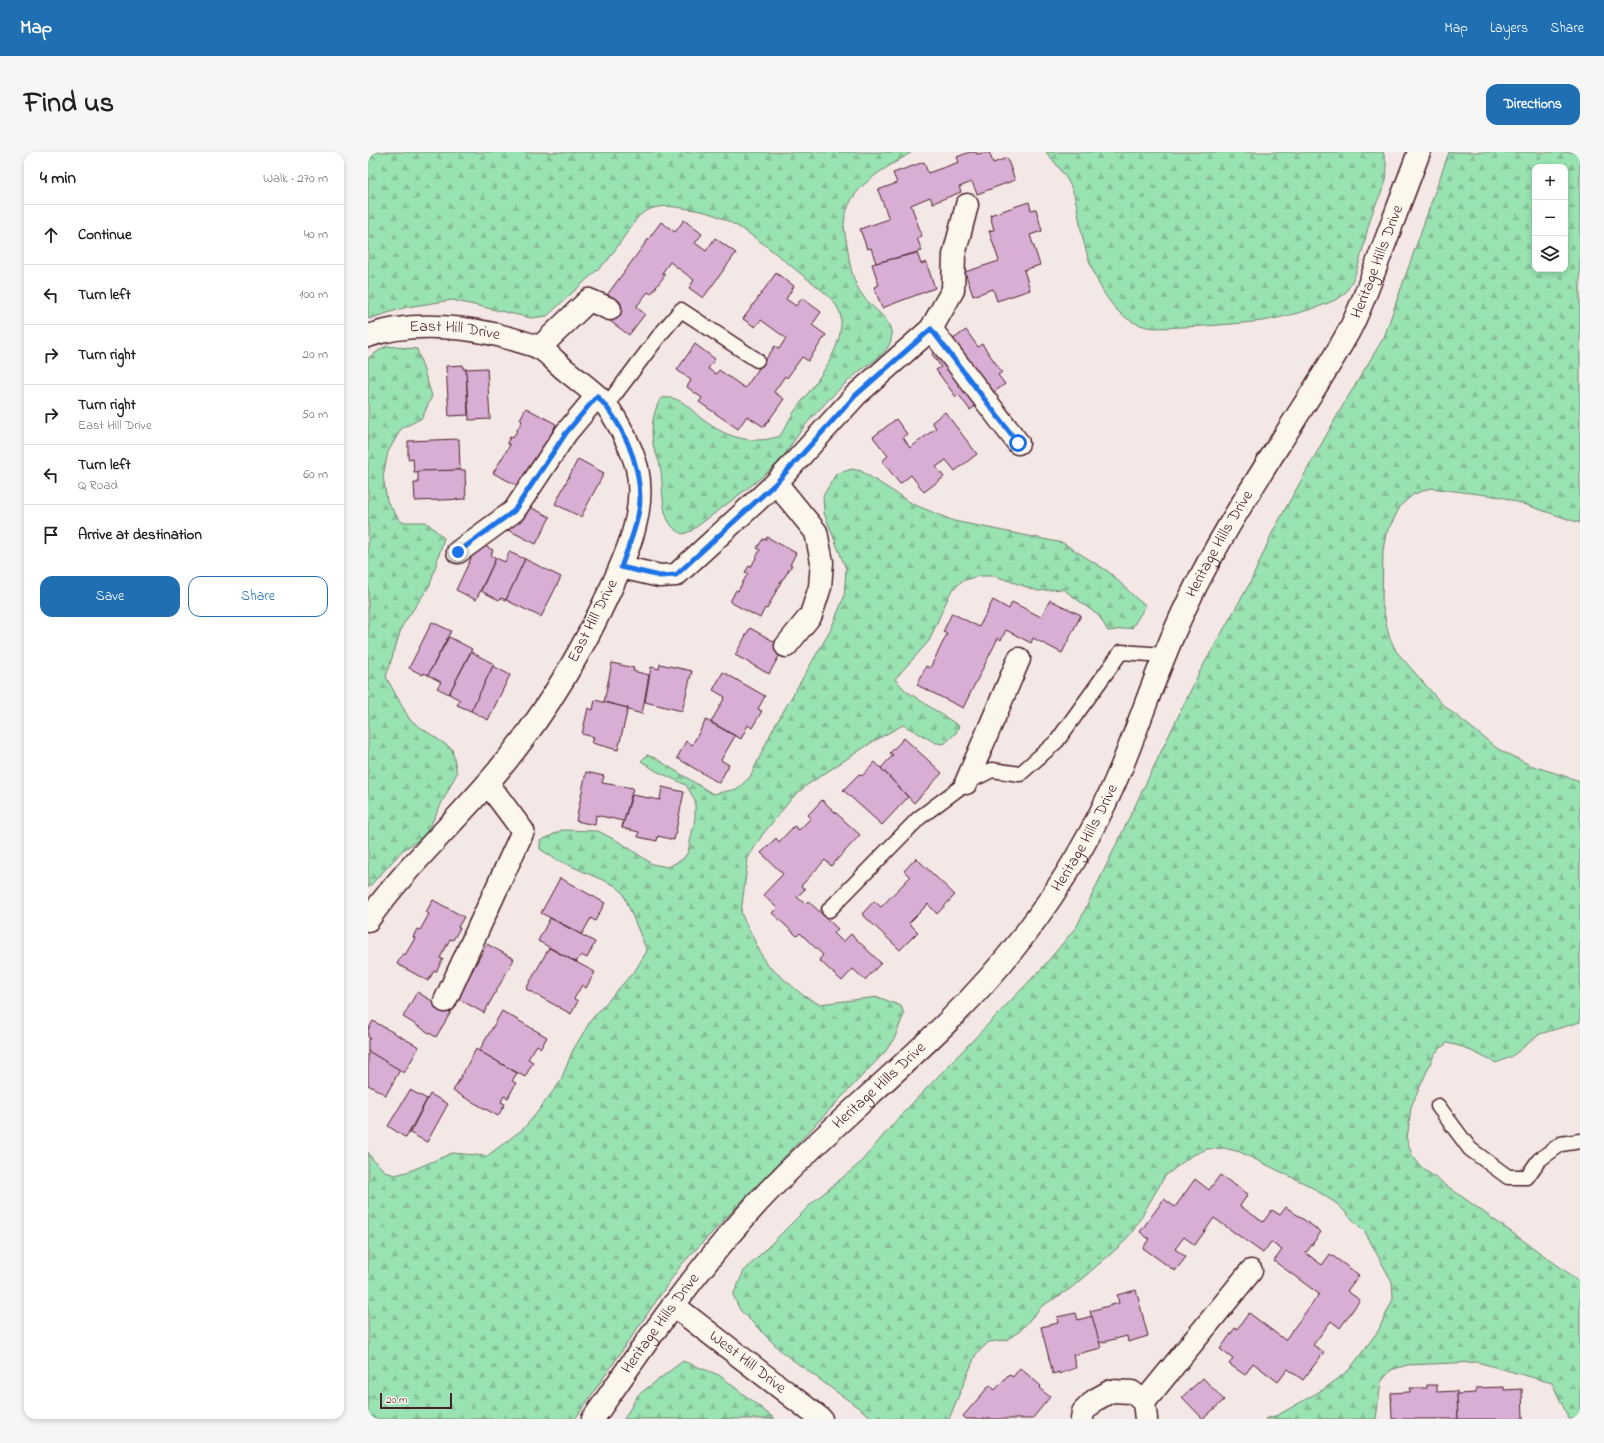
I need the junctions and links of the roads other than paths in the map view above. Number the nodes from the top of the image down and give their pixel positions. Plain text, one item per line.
1 (1419, 152) edge
2 (967, 204) dead end
3 (610, 308) dead end
4 (931, 329) junction
5 (368, 336) edge
6 (539, 348) junction
7 (757, 360) dead end
8 (602, 401) junction
9 (1018, 443) dead end
10 (776, 483) junction
11 (458, 552) dead end
12 (621, 567) junction
13 (786, 646) dead end
14 (1165, 655) junction
15 (1019, 659) dead end
16 (966, 783) junction
17 (488, 784) junction
18 (829, 910) dead end
19 (368, 920) edge
20 (445, 1001) dead end
21 (1438, 1106) dead end
22 (1580, 1141) edge
23 (1251, 1271) dead end
24 (673, 1306) junction
25 (1145, 1410) edge
26 (593, 1419) edge
27 (821, 1419) edge
28 (1082, 1419) edge

1 - 14 street, Heritage Hills Drive
2 - 4 street
3 - 6 street
4 - 9 street
4 - 10 street
5 - 6 street, East Hill Drive
6 - 8 street, East Hill Drive
7 - 8 lane
8 - 11 street
8 - 12 street, East Hill Drive
10 - 12 street
10 - 13 street
12 - 17 street, East Hill Drive
14 - 16 lane
14 - 24 street, Heritage Hills Drive
15 - 16 street
16 - 18 lane
17 - 19 street, East Hill Drive
17 - 20 street
21 - 22 lane
23 - 25 street
24 - 26 street, Heritage Hills Drive
24 - 27 street, West Hill Drive
25 - 28 street

